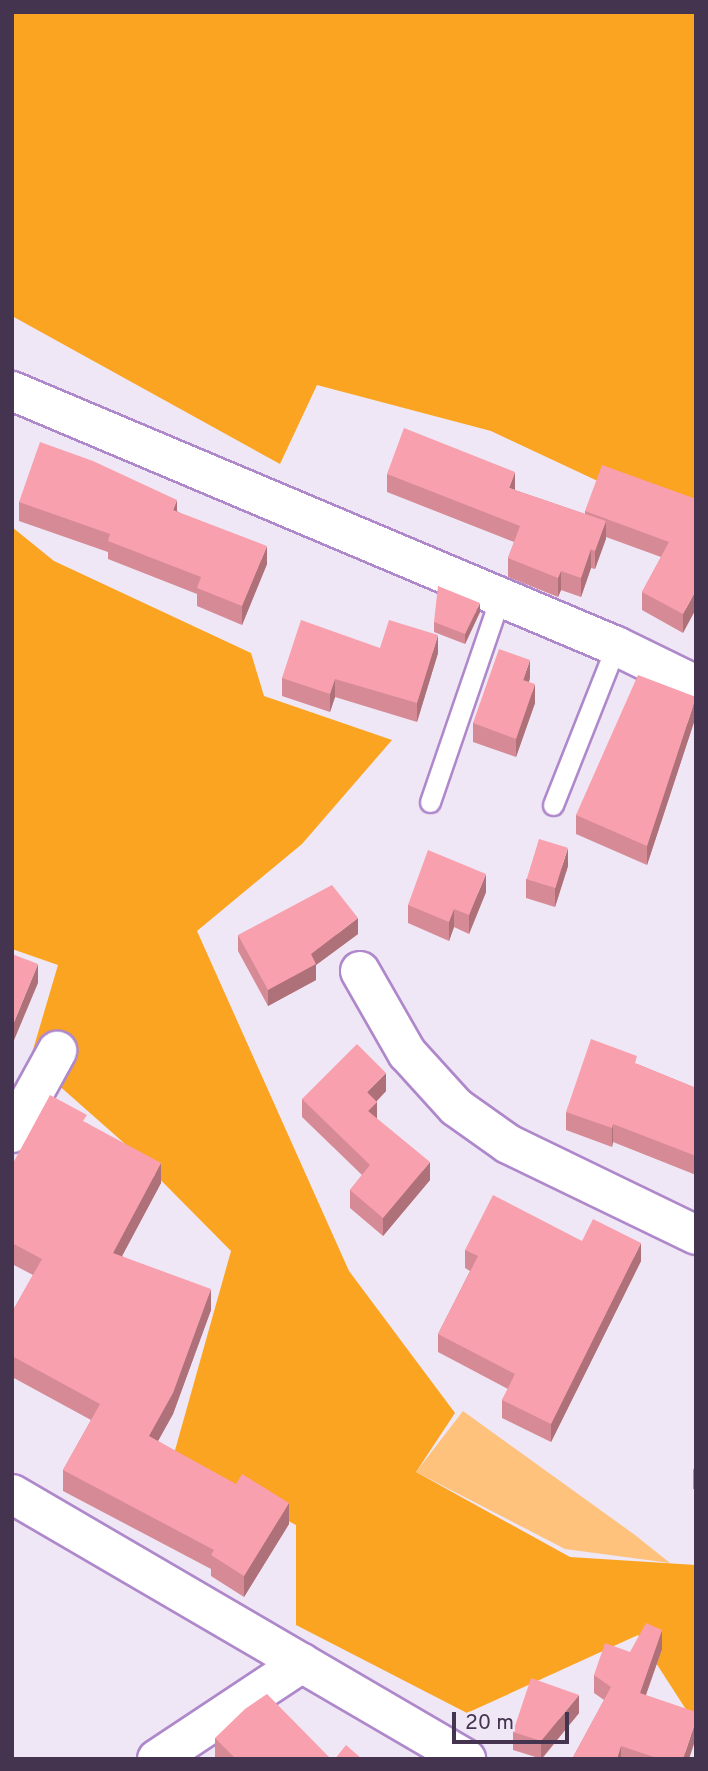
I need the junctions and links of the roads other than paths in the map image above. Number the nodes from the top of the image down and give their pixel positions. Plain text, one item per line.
1 (12, 391) edge
2 (500, 597) junction
3 (615, 646) junction
4 (696, 685) edge
5 (430, 802) dead end
6 (553, 805) dead end
7 (360, 971) dead end
8 (57, 1051) dead end
9 (12, 1133) edge
10 (696, 1235) edge
11 (12, 1494) edge
12 (302, 1663) junction
13 (157, 1759) edge
14 (466, 1759) edge

1 - 2 street
2 - 3 street
2 - 5 lane
3 - 4 street
3 - 6 lane
7 - 10 street
8 - 9 street
11 - 12 street
12 - 13 street
12 - 14 street

